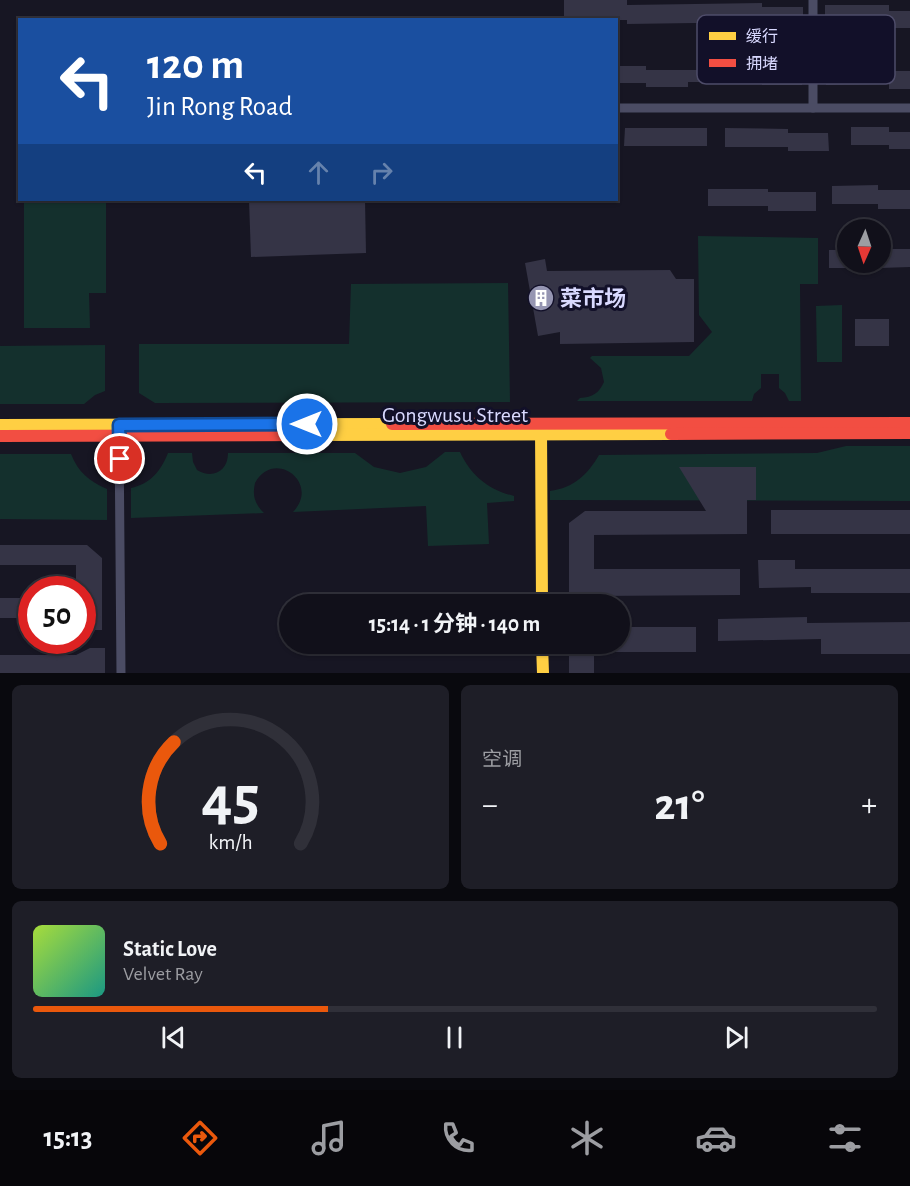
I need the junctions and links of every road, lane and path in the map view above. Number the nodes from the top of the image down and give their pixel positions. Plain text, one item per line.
1 (813, 84) edge
2 (618, 108) edge
3 (813, 108) junction
4 (910, 108) edge
5 (910, 423) edge
6 (0, 425) edge
7 (541, 429) junction
8 (119, 430) junction
9 (910, 433) edge
10 (0, 436) edge
11 (542, 594) edge
12 (542, 654) edge
13 (121, 673) edge
14 (543, 673) edge

1 - 3 street
2 - 3 street
3 - 4 street
5 - 7 main road, Gongwusu Street
6 - 8 main road, Gongwusu Street
7 - 8 main road, Gongwusu Street
7 - 9 main road, Gongwusu Street
7 - 11 main road
8 - 10 main road, Gongwusu Street
8 - 13 street
12 - 14 main road

